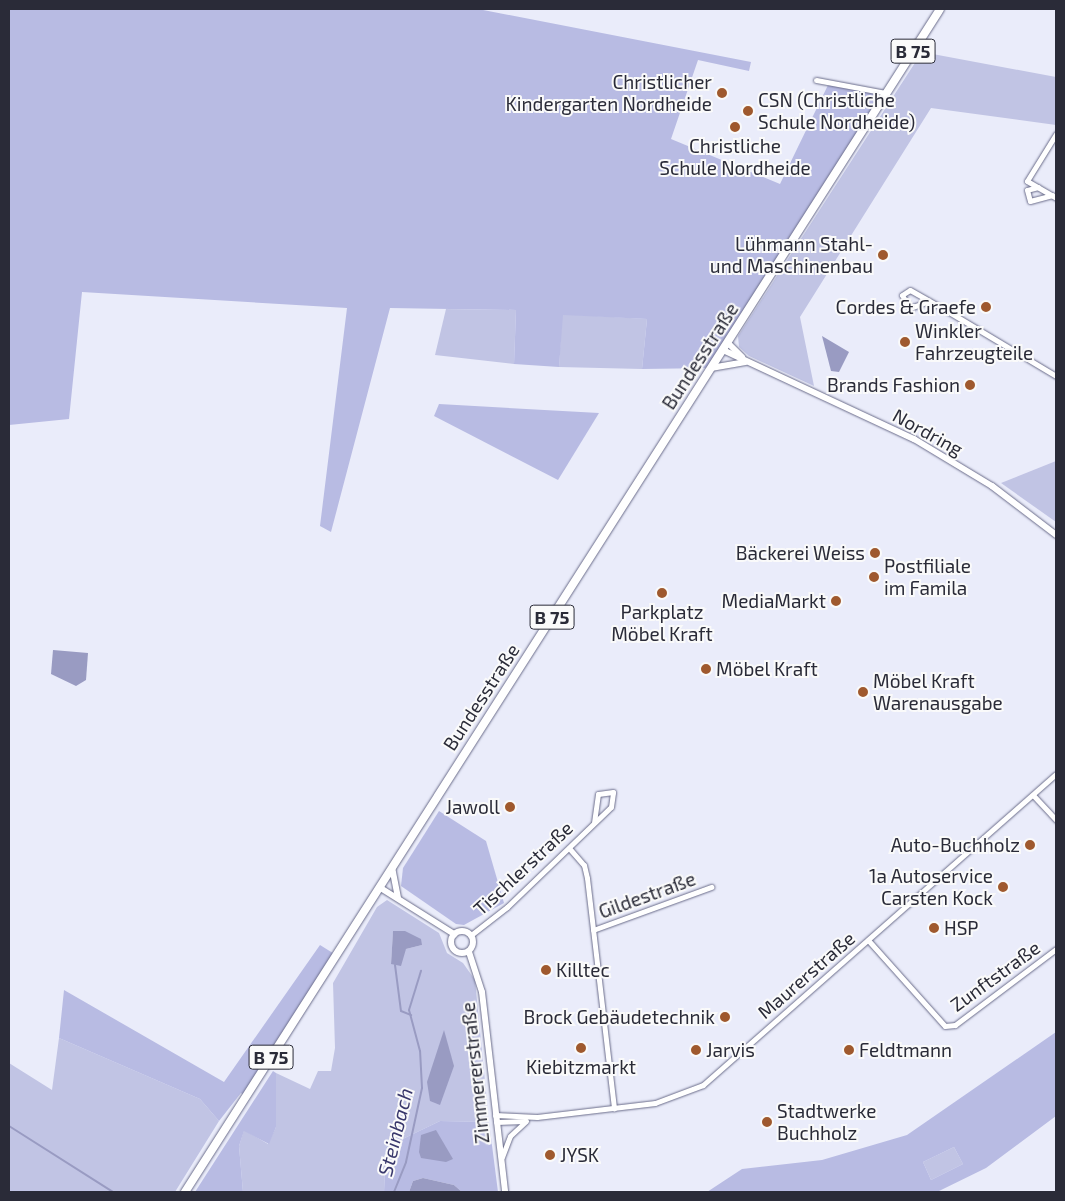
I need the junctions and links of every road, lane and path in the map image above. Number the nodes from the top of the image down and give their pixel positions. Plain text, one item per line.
1 (940, 9) edge
2 (816, 80) dead end
3 (886, 93) junction
4 (1056, 134) edge
5 (1039, 187) junction
6 (1054, 197) edge
7 (929, 301) junction
8 (725, 346) junction
9 (746, 362) junction
10 (711, 368) junction
11 (1056, 376) edge
12 (1056, 535) edge
13 (1056, 774) edge
14 (1033, 795) junction
15 (1056, 820) edge
16 (594, 822) junction
17 (569, 848) junction
18 (392, 867) junction
19 (380, 887) junction
20 (711, 887) dead end
21 (399, 899) junction
22 (594, 930) junction
23 (454, 934) junction
24 (470, 935) junction
25 (868, 940) junction
26 (1056, 949) edge
27 (468, 952) junction
28 (614, 1108) junction
29 (537, 1117) junction
30 (495, 1119) junction
31 (526, 1121) junction
32 (501, 1161) junction
33 (184, 1192) edge
34 (505, 1192) edge

1 - 3 main road, B 75
2 - 3 street
3 - 8 main road, Bundesstraße / B 75
4 - 5 street
5 - 6 street
5 - 6 street
7 - 7 street
7 - 11 street
8 - 9 street, Nordring
8 - 10 main road, Bundesstraße / B 75
9 - 10 street
9 - 12 street, Nordring
10 - 18 main road, Bundesstraße / B 75
13 - 14 street, Maurerstraße
14 - 15 street
14 - 25 street, Maurerstraße
16 - 16 street, Tischlerstraße
16 - 17 street, Tischlerstraße
17 - 22 street
17 - 24 street, Tischlerstraße
18 - 19 main road, Bundesstraße / B 75
18 - 21 street
19 - 21 street
19 - 33 main road, Bundesstraße / B 75
20 - 22 street, Gildestraße
21 - 23 street
22 - 28 street
23 - 24 street
23 - 27 street
24 - 27 street, Zimmererstraße
25 - 26 street, Zunftstraße
25 - 28 street, Maurerstraße
27 - 30 street, Zimmererstraße
28 - 29 street, Maurerstraße
29 - 30 street, Maurerstraße
29 - 31 street, Maurerstraße
30 - 31 street, Maurerstraße
30 - 32 street, Zimmererstraße
31 - 32 street, Maurerstraße
32 - 34 street, Zimmererstraße

